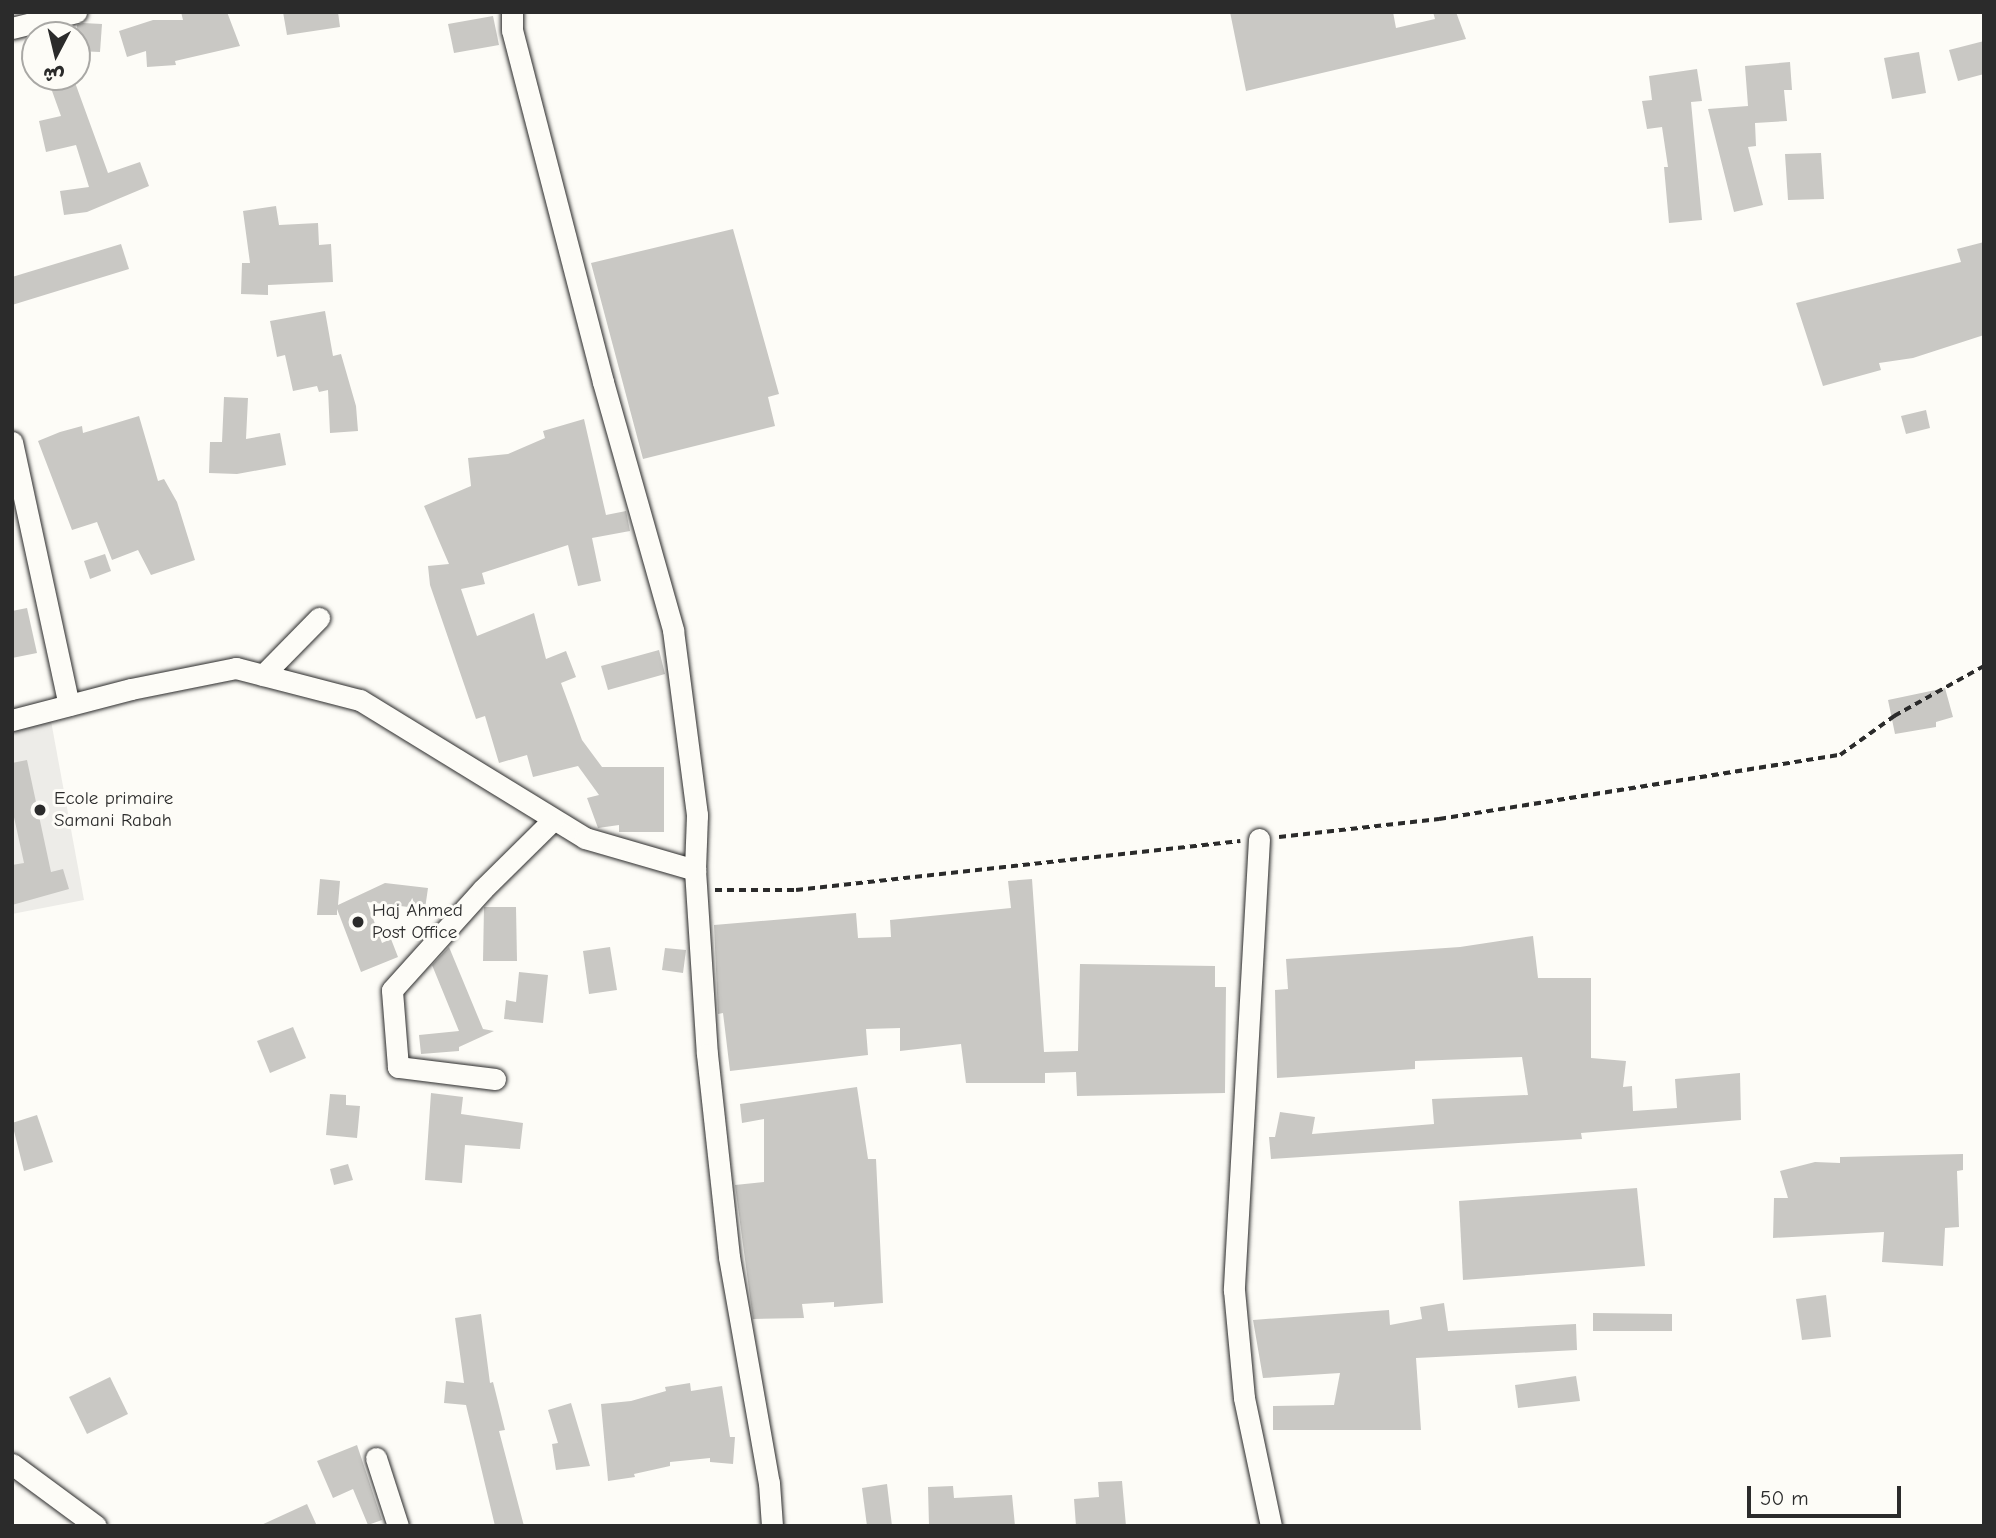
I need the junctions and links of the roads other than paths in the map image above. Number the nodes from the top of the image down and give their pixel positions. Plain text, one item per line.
1 (76, 12) edge
2 (512, 12) edge
3 (12, 28) edge
4 (12, 442) edge
5 (319, 618) dead end
6 (263, 676) junction
7 (69, 705) junction
8 (12, 720) edge
9 (553, 820) junction
10 (1259, 839) road end
11 (696, 880) junction
12 (495, 1079) dead end
13 (376, 1458) dead end
14 (12, 1464) edge
15 (96, 1526) edge
16 (398, 1526) edge
17 (772, 1526) edge
18 (1271, 1526) edge

1 - 3 street
2 - 11 street
4 - 7 street
5 - 6 street
6 - 7 street
6 - 9 street
7 - 8 street
9 - 11 street
9 - 12 street
10 - 18 street
11 - 17 street
13 - 16 street
14 - 15 street

